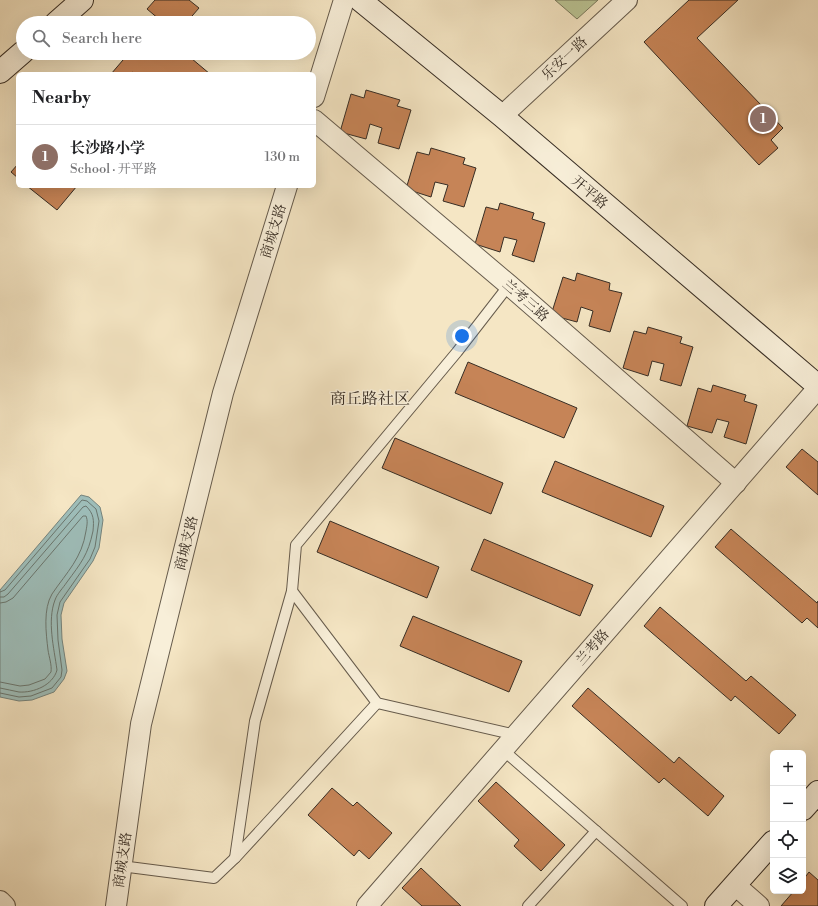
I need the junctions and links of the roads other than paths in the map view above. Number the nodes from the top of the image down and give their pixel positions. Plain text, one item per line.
1 (82, 0) edge
2 (344, 0) edge
3 (360, 0) edge
4 (626, 0) edge
5 (64, 16) edge
6 (16, 58) edge
7 (0, 72) edge
8 (316, 91) edge
9 (502, 116) junction
10 (316, 122) edge
11 (286, 188) edge
12 (509, 285) junction
13 (818, 387) edge
14 (736, 483) junction
15 (292, 592) junction
16 (377, 703) junction
17 (516, 735) junction
18 (503, 750) junction
19 (818, 792) edge
20 (806, 806) edge
21 (596, 831) junction
22 (770, 845) edge
23 (235, 858) junction
24 (121, 866) junction
25 (735, 886) junction
26 (0, 901) edge
27 (5, 906) edge
28 (116, 906) edge
29 (367, 906) edge
30 (528, 906) edge
31 (682, 906) edge
32 (716, 906) edge
33 (759, 906) edge

1 - 5 street
2 - 8 street
3 - 9 street, 开平路
4 - 9 street, 乐安一路
6 - 7 street
9 - 13 street, 开平路
10 - 12 street, 兰考三路
11 - 24 street, 商城支路
12 - 14 street, 兰考三路
12 - 15 lane
13 - 14 street, 兰考路
14 - 17 street, 兰考路
15 - 16 lane
15 - 23 lane
16 - 17 lane
16 - 23 lane
17 - 18 street, 兰考路
18 - 21 lane
18 - 29 street, 兰考路
19 - 20 street
21 - 30 lane
21 - 31 lane
22 - 25 street
23 - 24 lane
24 - 28 street, 商城支路
25 - 32 street
25 - 33 street
26 - 27 street

